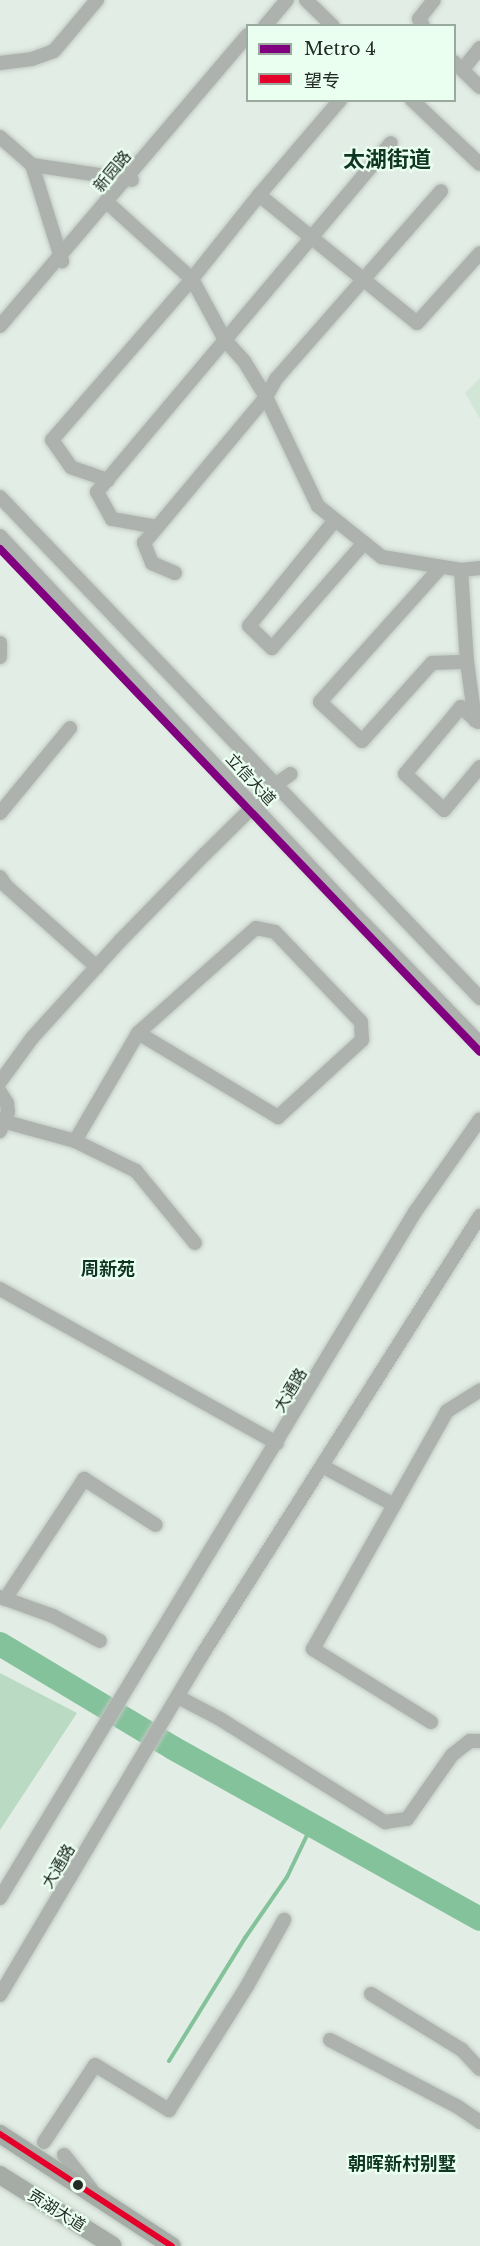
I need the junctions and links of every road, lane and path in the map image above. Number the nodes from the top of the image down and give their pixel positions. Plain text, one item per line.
1 (97, 0) edge
2 (277, 0) edge
3 (287, 0) edge
4 (306, 0) edge
5 (434, 0) edge
6 (258, 24) edge
7 (267, 24) edge
8 (331, 24) edge
9 (422, 24) edge
10 (246, 38) edge
11 (246, 48) edge
12 (480, 48) edge
13 (0, 63) edge
14 (459, 65) edge
15 (480, 87) edge
16 (338, 102) edge
17 (414, 102) edge
18 (0, 137) edge
19 (391, 143) dead end
20 (480, 164) edge
21 (32, 165) junction
22 (130, 179) junction
23 (441, 191) dead end
24 (259, 195) junction
25 (110, 205) junction
26 (311, 238) junction
27 (480, 253) edge
28 (62, 258) junction
29 (192, 279) junction
30 (363, 280) junction
31 (0, 326) edge
32 (0, 332) edge
33 (225, 340) junction
34 (266, 398) junction
35 (108, 480) junction
36 (0, 497) edge
37 (335, 520) junction
38 (157, 527) junction
39 (0, 536) edge
40 (364, 543) junction
41 (441, 567) junction
42 (480, 568) edge
43 (461, 570) junction
44 (175, 573) dead end
45 (0, 643) edge
46 (0, 657) edge
47 (467, 662) junction
48 (478, 722) edge
49 (70, 728) dead end
50 (480, 766) edge
51 (291, 774) dead end
52 (275, 785) junction
53 (254, 807) junction
54 (0, 813) edge
55 (0, 877) edge
56 (97, 967) junction
57 (480, 998) edge
58 (138, 1033) junction
59 (480, 1043) edge
60 (0, 1082) edge
61 (0, 1092) edge
62 (480, 1119) edge
63 (3, 1126) edge
64 (75, 1141) junction
65 (480, 1216) edge
66 (195, 1243) dead end
67 (0, 1289) edge
68 (480, 1390) edge
69 (277, 1443) junction
70 (322, 1466) junction
71 (394, 1505) junction
72 (156, 1525) dead end
73 (3, 1598) edge
74 (100, 1641) dead end
75 (174, 1702) junction
76 (431, 1722) dead end
77 (480, 1741) edge
78 (0, 1898) edge
79 (284, 1920) dead end
80 (371, 1994) dead end
81 (0, 1995) edge
82 (330, 2040) dead end
83 (480, 2069) edge
84 (480, 2122) edge
85 (0, 2134) edge
86 (44, 2142) dead end
87 (64, 2155) dead end
88 (0, 2175) edge
89 (99, 2198) junction
90 (113, 2246) edge
91 (172, 2246) edge

1 - 13 street
2 - 6 street
3 - 7 street
4 - 8 street
5 - 9 street
10 - 22 street, 新园路
11 - 22 street, 新园路
12 - 14 street
14 - 15 street
16 - 24 street
17 - 20 street
18 - 21 street
19 - 26 street
21 - 22 street
21 - 28 street
22 - 25 street, 新园路
22 - 28 street, 新园路
23 - 30 street
24 - 26 street
24 - 29 street
25 - 28 street, 新园路
25 - 29 street
26 - 30 street
26 - 33 street
27 - 30 street
28 - 31 street, 新园路
28 - 32 street, 新园路
29 - 33 street
29 - 35 street
30 - 34 street
33 - 34 street
33 - 35 street
34 - 37 street
34 - 38 street
35 - 38 street
36 - 52 street, 立信大道
37 - 40 street
37 - 40 street
38 - 44 street
39 - 53 street, 立信大道
40 - 41 street
41 - 43 street
41 - 47 street
42 - 43 street
43 - 47 street
45 - 46 street
47 - 48 street
48 - 50 street
49 - 54 street
51 - 52 street
52 - 53 street
52 - 57 street, 立信大道
53 - 56 street
53 - 59 street, 立信大道
55 - 56 street
56 - 60 street
58 - 58 street
58 - 64 street
61 - 63 street
62 - 69 street, 大通路
63 - 64 street
64 - 66 street
65 - 70 street
67 - 69 street
68 - 71 street
69 - 78 street, 大通路
70 - 71 street
70 - 75 street
71 - 76 street
72 - 73 street
73 - 74 street
75 - 77 street
75 - 81 street, 大通路
79 - 86 street
80 - 83 street
82 - 84 street
85 - 89 main road, 贡湖大道
87 - 89 street
88 - 90 main road, 贡湖大道
89 - 91 main road, 贡湖大道

